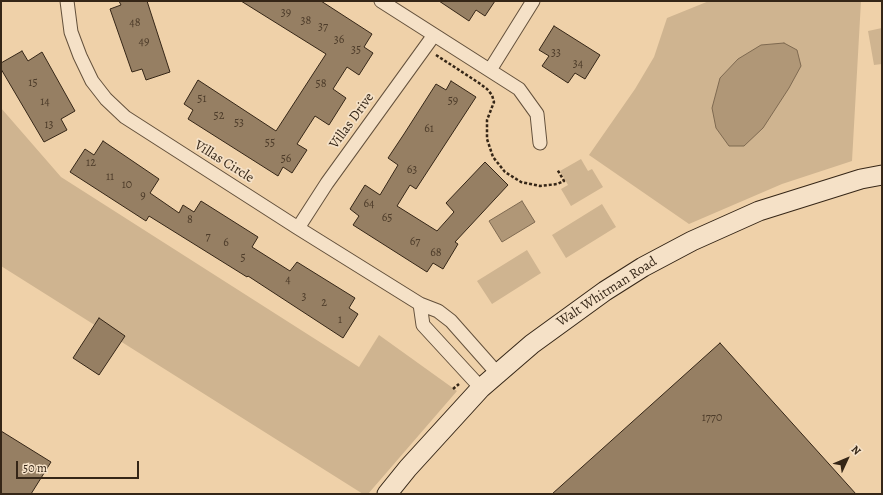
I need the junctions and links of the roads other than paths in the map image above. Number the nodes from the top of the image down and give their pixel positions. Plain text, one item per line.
1 (67, 1) edge
2 (381, 1) edge
3 (533, 1) edge
4 (434, 35) junction
5 (490, 70) junction
6 (540, 143) dead end
7 (882, 175) edge
8 (298, 228) junction
9 (420, 304) junction
10 (497, 373) junction
11 (481, 388) junction
12 (387, 494) edge

1 - 8 street, Villas Circle
2 - 4 street
3 - 5 street
4 - 5 street
4 - 8 street, Villas Drive
5 - 6 street
7 - 10 main road, Walt Whitman Road
8 - 9 street, Villas Circle
9 - 10 street, Villas Circle
9 - 11 street
10 - 11 main road, Walt Whitman Road
11 - 12 main road, Walt Whitman Road

